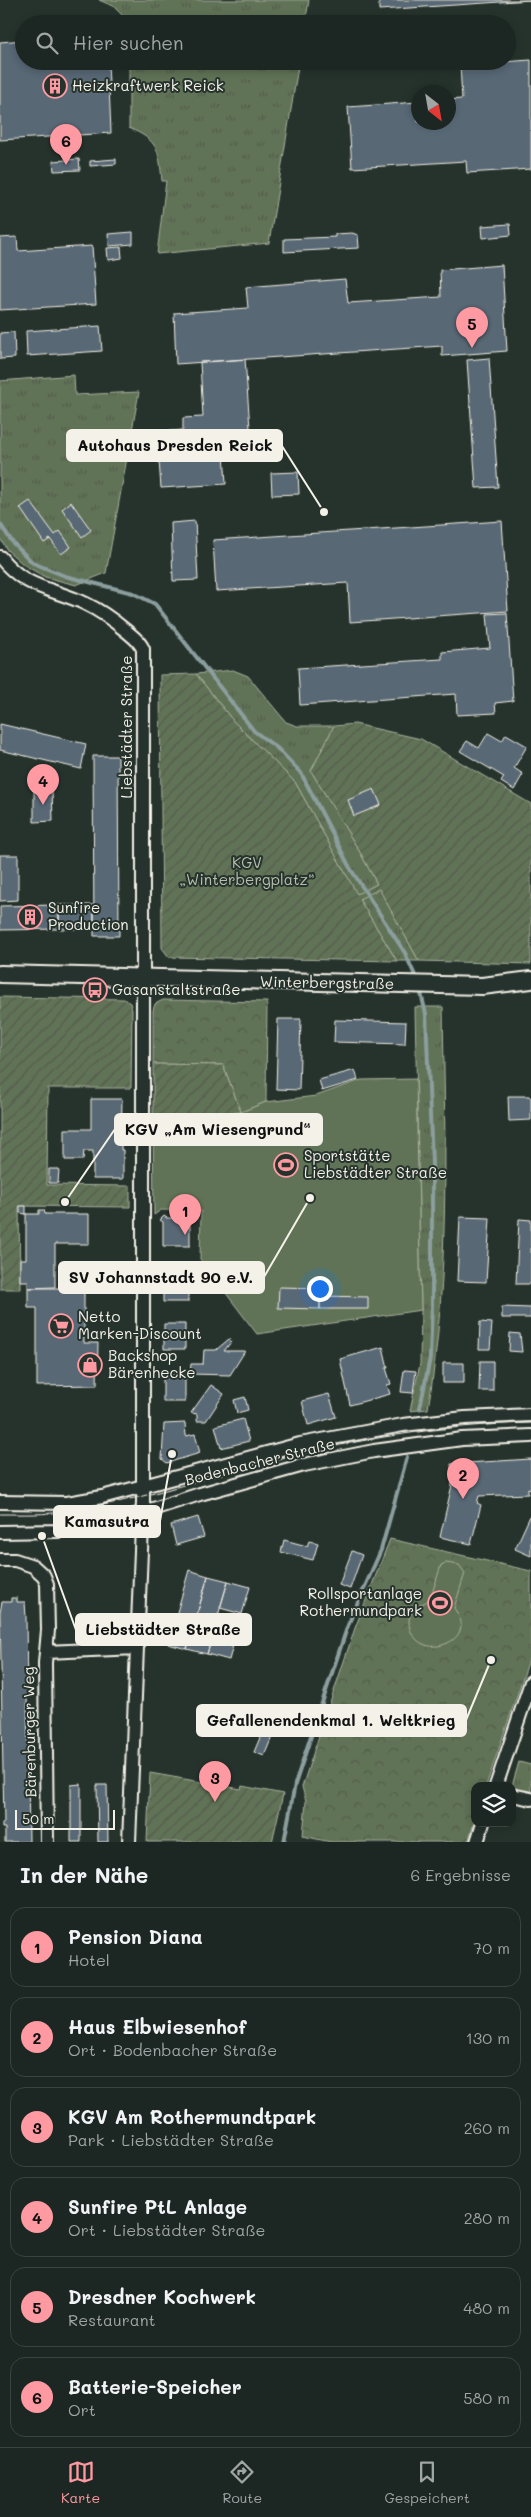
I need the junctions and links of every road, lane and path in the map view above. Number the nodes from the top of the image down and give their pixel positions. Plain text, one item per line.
1 (0, 557) edge
2 (0, 974) edge
3 (142, 978) junction
4 (531, 980) edge
5 (482, 986) junction
6 (531, 992) edge
7 (531, 1415) edge
8 (531, 1436) edge
9 (142, 1486) junction
10 (0, 1502) edge
11 (142, 1513) junction
12 (0, 1532) edge
13 (0, 1560) edge
14 (137, 1648) junction
15 (46, 1652) junction
16 (531, 1682) edge
17 (497, 1782) edge
18 (516, 1796) edge
19 (531, 1799) edge
20 (482, 1827) edge
21 (47, 1842) edge
22 (129, 1842) edge
23 (477, 1842) edge

1 - 3 street, Liebstädter Straße
2 - 3 main road, Winterbergstraße
3 - 5 main road, Winterbergstraße
3 - 9 street, Liebstädter Straße
4 - 5 main road, Winterbergstraße
5 - 6 main road, Winterbergstraße
7 - 9 street, Bodenbacher Straße
8 - 11 street, Bodenbacher Straße
9 - 10 street, Bodenbacher Straße
9 - 11 street
11 - 12 street, Bodenbacher Straße
11 - 14 street
13 - 15 street, Bärenburger Weg
14 - 15 street, Bärenburger Weg
14 - 22 street
15 - 21 street, Bärenburger Weg
16 - 17 street
18 - 19 street
20 - 23 street

